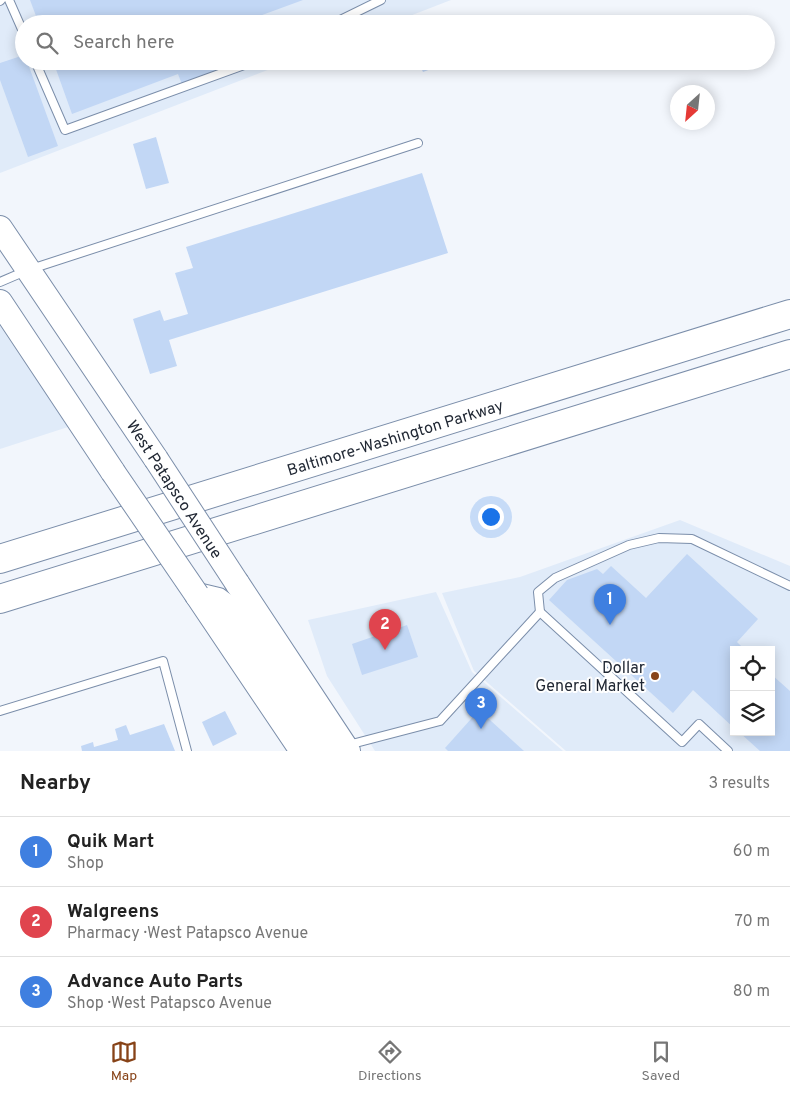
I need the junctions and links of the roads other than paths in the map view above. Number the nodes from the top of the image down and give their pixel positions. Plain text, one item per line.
1 (9, 0) edge
2 (381, 0) edge
3 (16, 15) edge
4 (350, 15) edge
5 (40, 70) edge
6 (230, 70) edge
7 (418, 143) dead end
8 (0, 228) edge
9 (28, 270) junction
10 (0, 282) edge
11 (0, 302) edge
12 (790, 314) edge
13 (790, 354) edge
14 (0, 559) edge
15 (790, 586) edge
16 (197, 595) junction
17 (0, 599) edge
18 (540, 612) junction
19 (0, 711) edge
20 (346, 748) edge
21 (187, 751) edge
22 (302, 751) edge
23 (728, 751) edge

1 - 3 lane
2 - 4 lane
5 - 6 lane
7 - 9 lane
8 - 9 main road, West Patapsco Avenue
9 - 10 lane
9 - 20 main road, West Patapsco Avenue, bridge
11 - 16 main road, bridge
12 - 14 highway, Baltimore-Washington Parkway
13 - 17 highway
15 - 18 lane
16 - 20 main road
16 - 22 main road
18 - 20 lane
18 - 23 lane
19 - 21 lane

